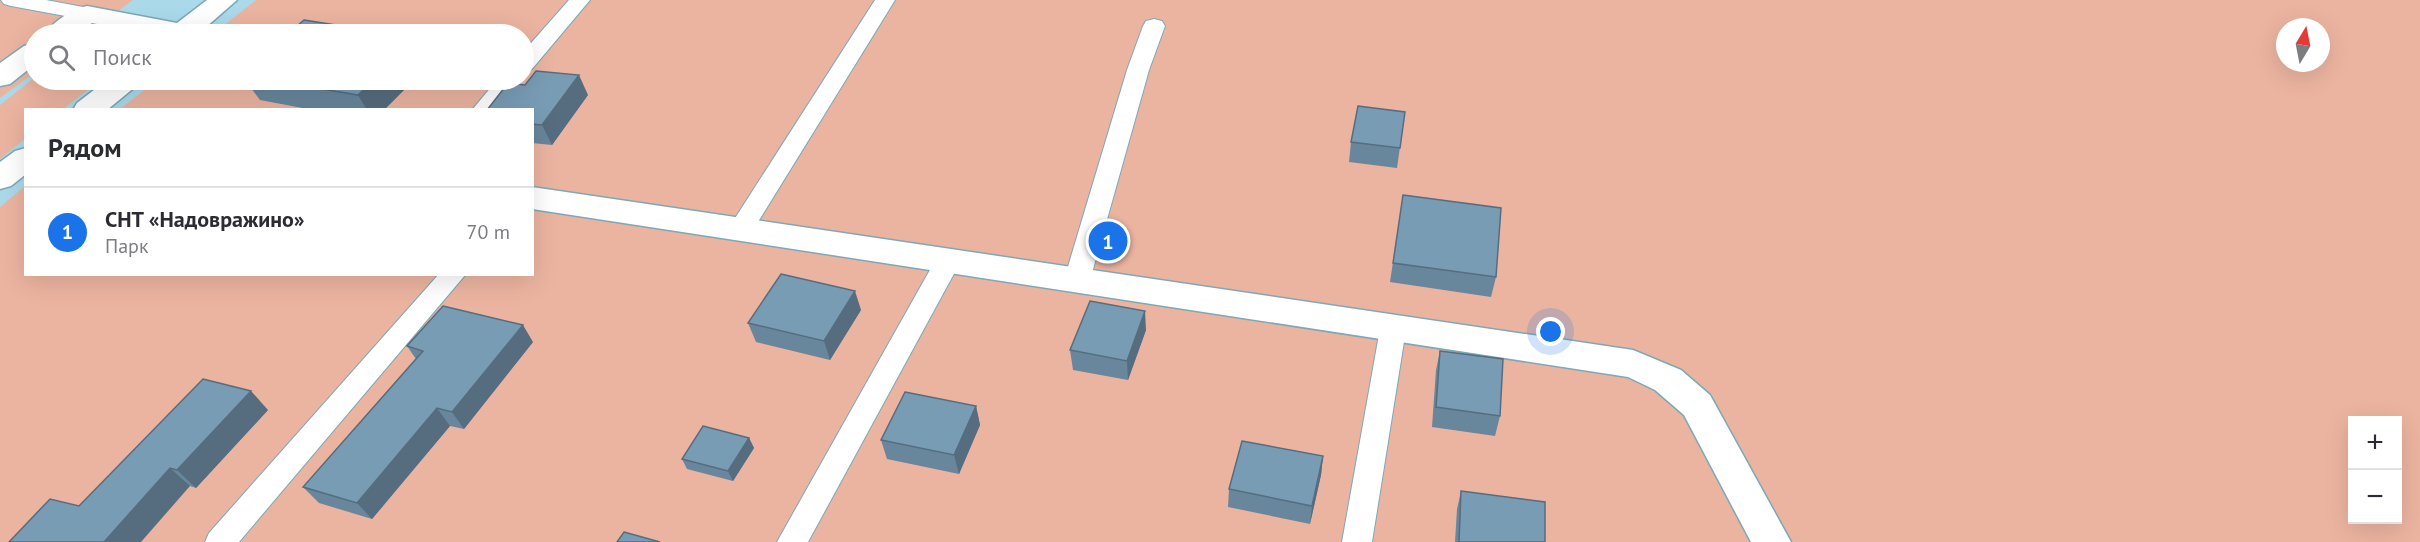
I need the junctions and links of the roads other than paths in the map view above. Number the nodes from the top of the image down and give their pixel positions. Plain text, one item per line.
1 (11, 0) edge
2 (224, 0) edge
3 (580, 0) edge
4 (885, 0) edge
5 (87, 14) junction
6 (73, 24) edge
7 (134, 24) edge
8 (194, 24) edge
9 (1154, 26) dead end
10 (534, 53) edge
11 (24, 59) edge
12 (0, 77) edge
13 (112, 90) edge
14 (500, 90) edge
15 (90, 108) edge
16 (485, 108) edge
17 (24, 160) edge
18 (0, 178) edge
19 (534, 198) edge
20 (741, 229) junction
21 (949, 259) junction
22 (452, 276) edge
23 (1077, 280) junction
24 (1393, 329) junction
25 (220, 542) edge
26 (792, 542) edge
27 (1356, 542) edge
28 (1772, 542) edge

1 - 5 lane
2 - 8 street
3 - 10 lane
4 - 20 lane
5 - 6 street
5 - 7 street
9 - 23 lane
11 - 12 street
13 - 15 street
14 - 16 lane
17 - 18 street
19 - 20 street
20 - 21 street
21 - 23 street
21 - 26 lane
22 - 25 lane
23 - 24 street
24 - 27 lane
24 - 28 street

